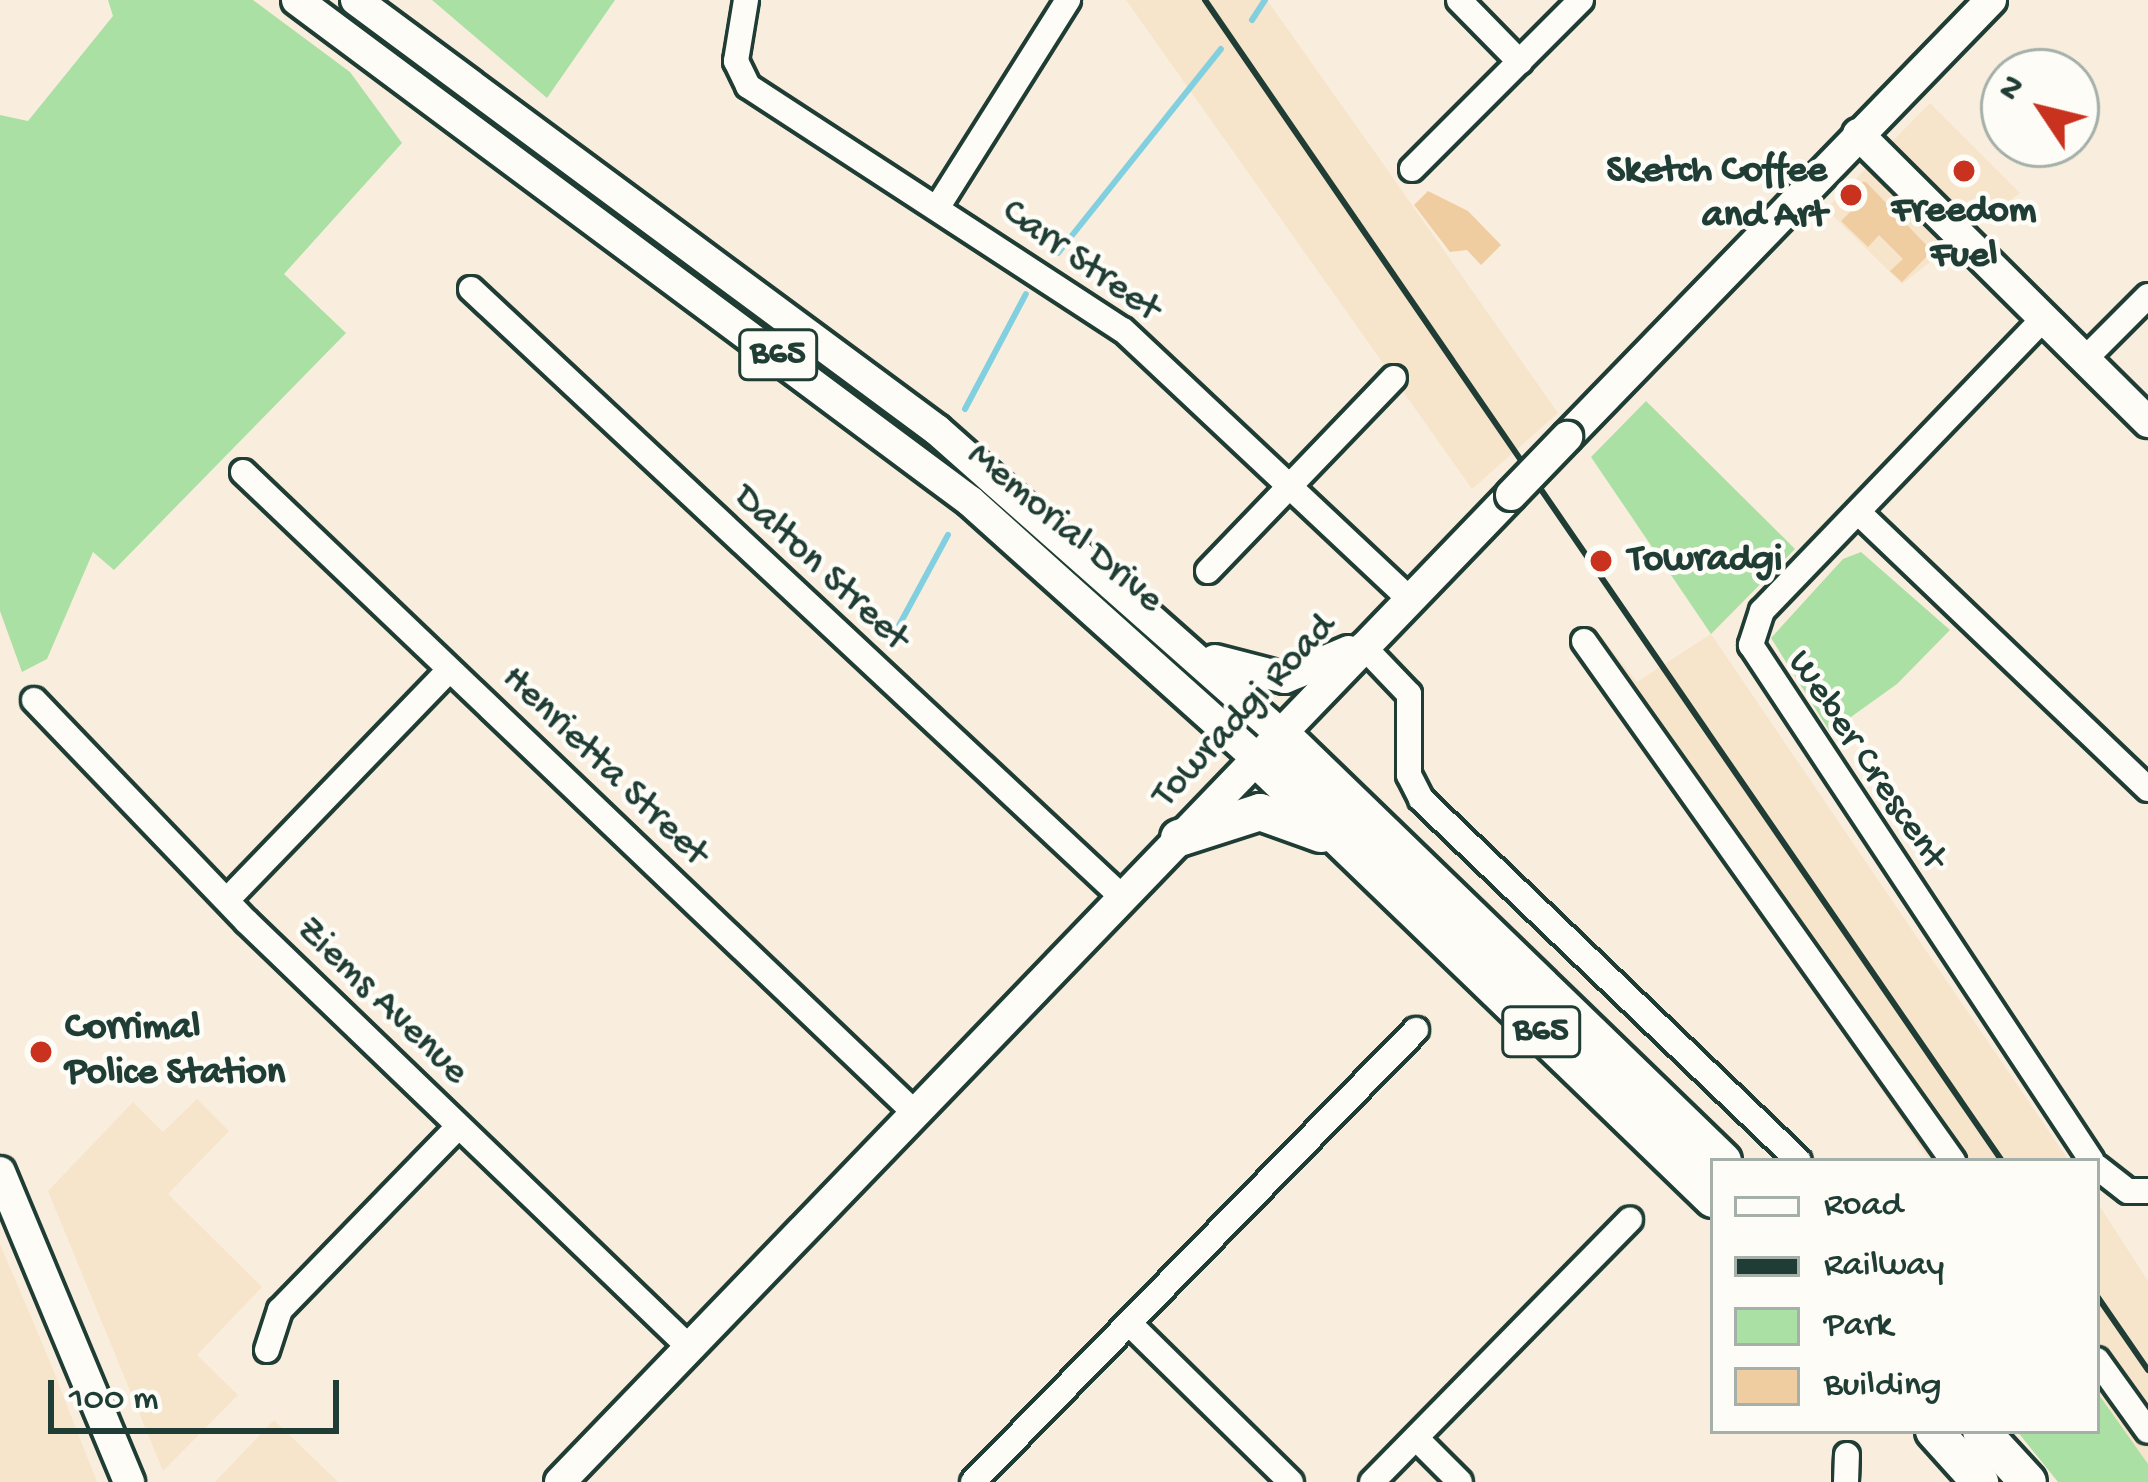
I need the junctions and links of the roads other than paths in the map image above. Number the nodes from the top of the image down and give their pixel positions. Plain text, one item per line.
1 (297, 0) edge
2 (356, 0) edge
3 (746, 0) edge
4 (1067, 0) edge
5 (1459, 0) edge
6 (1581, 0) edge
7 (1991, 0) edge
8 (1520, 62) junction
9 (1858, 134) junction
10 (1412, 169) dead end
11 (937, 208) junction
12 (471, 290) dead end
13 (2148, 296) edge
14 (2043, 319) junction
15 (2085, 359) junction
16 (1394, 378) dead end
17 (2148, 422) edge
18 (243, 472) dead end
19 (1290, 486) junction
20 (1858, 512) junction
21 (1208, 571) dead end
22 (1407, 597) junction
23 (1161, 622) junction
24 (1584, 641) dead end
25 (1363, 645) junction
26 (449, 670) junction
27 (34, 700) dead end
28 (1268, 746) junction
29 (2148, 789) edge
30 (1179, 838) junction
31 (1369, 866) junction
32 (228, 898) junction
33 (1122, 898) junction
34 (1416, 1030) dead end
35 (915, 1113) junction
36 (458, 1126) junction
37 (1720, 1158) edge
38 (1796, 1158) edge
39 (1951, 1158) edge
40 (2091, 1158) edge
41 (2100, 1167) edge
42 (0, 1172) edge
43 (2145, 1192) edge
44 (1710, 1196) edge
45 (1630, 1220) dead end
46 (1129, 1323) junction
47 (689, 1347) junction
48 (267, 1350) dead end
49 (2100, 1364) edge
50 (2148, 1431) edge
51 (1937, 1434) edge
52 (1985, 1434) edge
53 (1416, 1438) junction
54 (1847, 1455) dead end
55 (129, 1482) edge
56 (560, 1482) edge
57 (973, 1482) edge
58 (1291, 1482) edge
59 (1372, 1482) edge
60 (1460, 1482) edge
61 (1846, 1482) edge
62 (1980, 1482) edge
63 (2028, 1482) edge

1 - 28 main road, Memorial Drive / B65
2 - 23 main road, Memorial Drive / B65
3 - 11 street, Carr Street
4 - 11 street
5 - 8 street
6 - 8 street
7 - 9 main road, Towradgi Road
8 - 10 street
9 - 14 main road
9 - 22 main road, Towradgi Road, bridge
11 - 19 street, Carr Street
12 - 33 street, Dalton Street
13 - 15 street
14 - 15 main road
14 - 20 street, Weber Crescent
15 - 17 main road
16 - 19 street
18 - 26 street, Henrietta Street
19 - 21 street
19 - 22 street, Carr Street
20 - 29 street
20 - 40 street, Weber Crescent
22 - 25 main road, Towradgi Road
23 - 25 main road
23 - 28 main road, Memorial Drive / B65
24 - 39 street
25 - 28 main road, Towradgi Road
25 - 38 street
26 - 32 street
26 - 35 street, Henrietta Street
27 - 32 street, Ziems Avenue
28 - 30 main road, Towradgi Road
28 - 31 highway, Memorial Drive / B65
28 - 37 highway, Memorial Drive / B65
30 - 31 highway
30 - 33 main road, Towradgi Road
31 - 44 highway, Memorial Drive / B65
32 - 36 street, Ziems Avenue
33 - 35 main road, Towradgi Road
34 - 46 street
35 - 47 main road, Towradgi Road
36 - 47 street, Ziems Avenue
36 - 48 street
41 - 43 street, Weber Crescent
42 - 55 main road
45 - 53 street
46 - 57 street
46 - 58 street
47 - 56 main road, Towradgi Road
49 - 50 street
51 - 62 highway
52 - 63 highway
53 - 59 street
53 - 60 street
54 - 61 street

